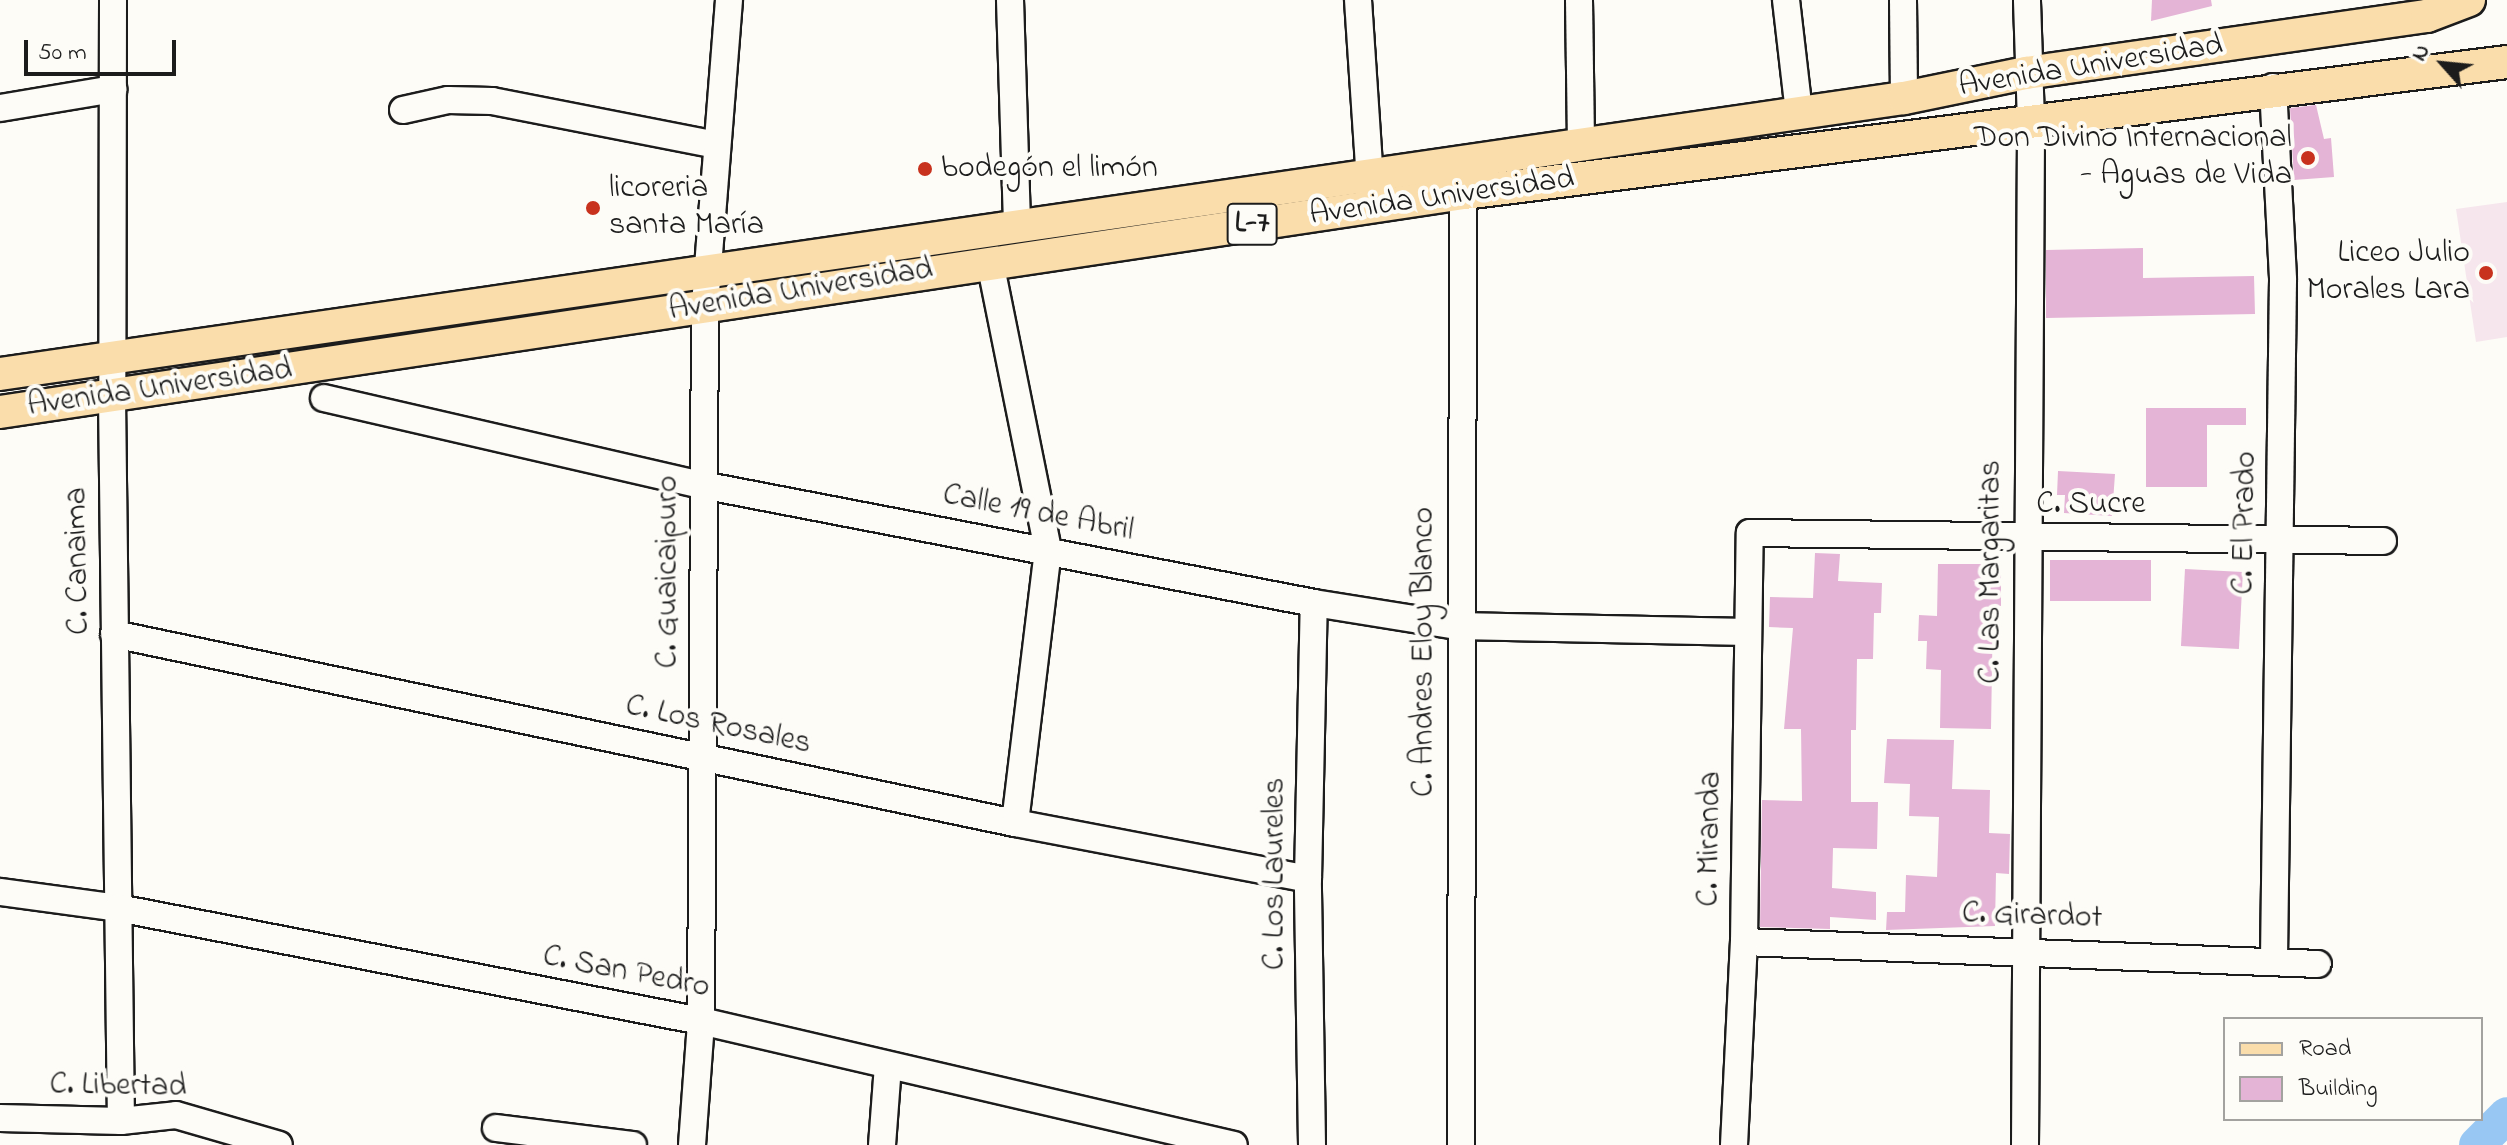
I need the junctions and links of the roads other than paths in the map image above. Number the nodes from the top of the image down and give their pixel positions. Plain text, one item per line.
1 (113, 0) edge
2 (729, 0) edge
3 (1010, 0) edge
4 (1358, 0) edge
5 (1579, 0) edge
6 (1786, 0) edge
7 (1903, 0) edge
8 (2027, 0) edge
9 (2469, 0) edge
10 (2507, 62) edge
11 (2026, 73) junction
12 (2273, 87) junction
13 (113, 89) junction
14 (1904, 98) junction
15 (0, 108) edge
16 (403, 110) dead end
17 (1799, 113) junction
18 (2031, 122) junction
19 (1581, 143) junction
20 (717, 145) junction
21 (1462, 159) junction
22 (1366, 172) junction
23 (1464, 193) junction
24 (1373, 206) junction
25 (1017, 228) junction
26 (990, 262) junction
27 (707, 268) junction
28 (705, 305) junction
29 (114, 355) junction
30 (0, 374) edge
31 (112, 398) junction
32 (324, 398) dead end
33 (0, 412) edge
34 (702, 485) junction
35 (1750, 533) joint
36 (2027, 539) junction
37 (2280, 540) junction
38 (2383, 541) dead end
39 (1048, 550) junction
40 (1314, 603) junction
41 (1458, 626) junction
42 (1748, 632) junction
43 (114, 634) junction
44 (704, 758) junction
45 (1015, 823) junction
46 (1308, 879) junction
47 (0, 892) edge
48 (118, 908) junction
49 (1744, 942) junction
50 (2024, 950) junction
51 (2274, 960) junction
52 (2318, 964) dead end
53 (701, 1021) junction
54 (888, 1065) junction
55 (0, 1118) edge
56 (121, 1121) junction
57 (496, 1128) dead end
58 (279, 1145) edge
59 (633, 1145) edge
60 (692, 1145) edge
61 (882, 1145) edge
62 (1234, 1145) edge
63 (1312, 1145) edge
64 (1461, 1145) edge
65 (1734, 1145) edge
66 (2025, 1145) edge

1 - 13 street, C. Canaima
2 - 20 street, C. Guaicaipuro
3 - 25 street
4 - 22 street
5 - 19 street
6 - 17 street
7 - 14 street
8 - 11 street, C. Las Margaritas
9 - 11 main road, Avenida Universidad / L-7
10 - 12 main road, Avenida Universidad / L-7
11 - 14 main road, Avenida Universidad / L-7
11 - 18 street, C. Las Margaritas
12 - 18 main road, Avenida Universidad / L-7
12 - 37 street, C. El Prado
13 - 15 street
13 - 29 street, C. Canaima
14 - 17 main road, Avenida Universidad / L-7
16 - 20 street
17 - 19 main road, Avenida Universidad / L-7
18 - 23 main road, Avenida Universidad / L-7
18 - 36 street, C. Las Margaritas
19 - 21 main road, Avenida Universidad / L-7
20 - 27 street, C. Guaicaipuro
21 - 22 main road, Avenida Universidad / L-7
21 - 23 street, C. Andres Eloy Blanco
22 - 24 street
22 - 25 main road, Avenida Universidad / L-7
23 - 24 main road, Avenida Universidad / L-7
23 - 41 street, C. Andres Eloy Blanco
24 - 26 main road, Avenida Universidad / L-7
25 - 27 main road, Avenida Universidad / L-7
26 - 28 main road, Avenida Universidad / L-7
26 - 39 street
27 - 28 street, C. Guaicaipuro
27 - 29 main road, Avenida Universidad / L-7
28 - 31 main road, Avenida Universidad / L-7
28 - 34 street, C. Guaicaipuro
29 - 30 main road, Avenida Universidad / L-7
29 - 31 street, C. Canaima
31 - 33 main road, Avenida Universidad / L-7
31 - 43 street, C. Canaima
32 - 34 street, Calle 19 de Abril
34 - 39 street, Calle 19 de Abril
34 - 44 street, C. Guaicaipuro
35 - 36 street, C. Sucre
35 - 42 street, C. Miranda
36 - 37 street, C. Sucre
36 - 50 street, C. Las Margaritas
37 - 38 street, C. Sucre
37 - 51 street, C. El Prado
39 - 40 street, Calle 19 de Abril
39 - 45 street
40 - 41 street, Calle 19 de Abril
40 - 46 street, C. Los Laureles
41 - 42 street, Calle 19 de Abril
41 - 64 street, C. Andres Eloy Blanco
42 - 49 street, C. Miranda
43 - 44 street, C. Los Rosales
43 - 48 street, C. Canaima
44 - 45 street, C. Los Rosales
44 - 53 street, C. Guaicaipuro
45 - 46 street, C. Los Rosales
46 - 63 street, C. Los Laureles
47 - 48 street, C. San Pedro
48 - 53 street, C. San Pedro
48 - 56 street, C. Canaima
49 - 50 street, C. Girardot
49 - 65 street, C. Miranda
50 - 51 street, C. Girardot
50 - 66 street, C. Las Margaritas
51 - 52 street, C. Girardot
53 - 54 street, C. San Pedro
53 - 60 street, C. Guaicaipuro
54 - 61 street
54 - 62 street, C. San Pedro
55 - 56 street, C. Libertad
56 - 58 street, C. Libertad
57 - 59 street

